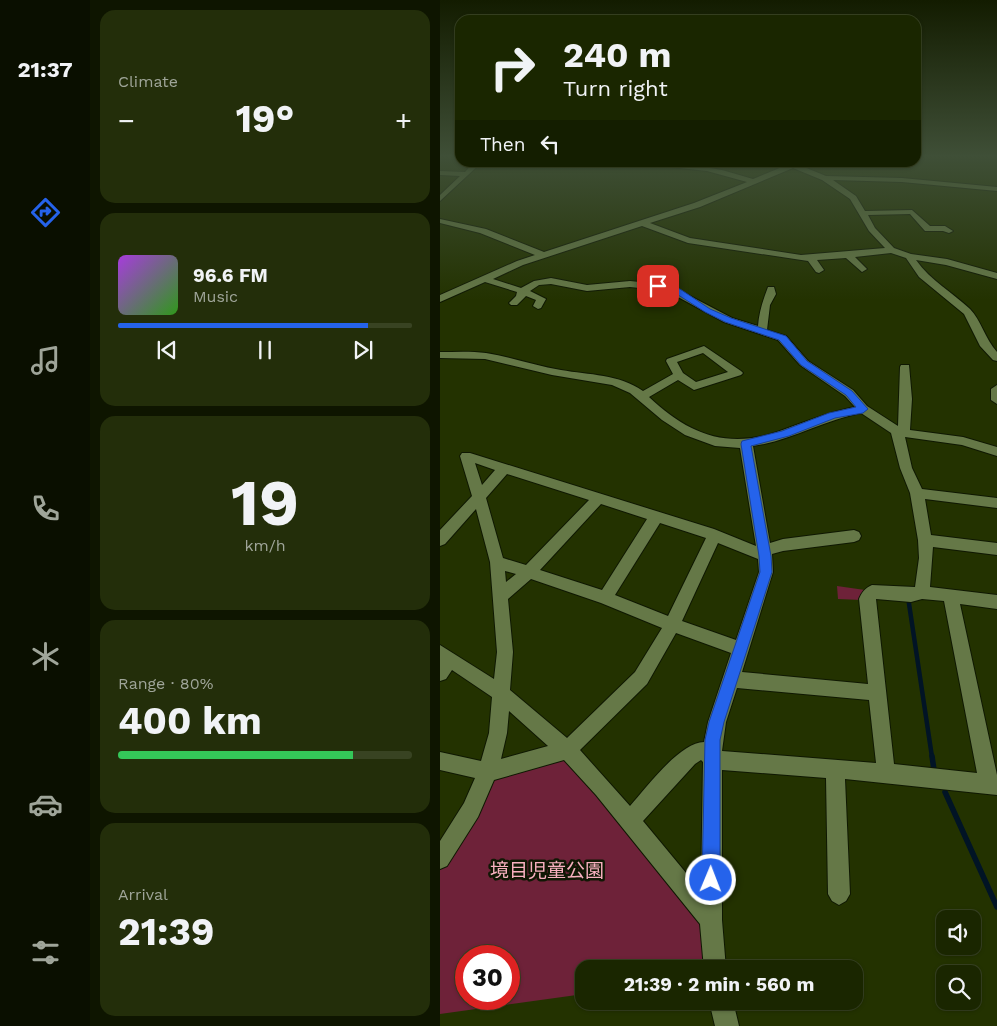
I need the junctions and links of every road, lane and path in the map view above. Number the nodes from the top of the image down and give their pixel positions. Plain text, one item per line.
1 (701, 204) edge
2 (857, 204) edge
3 (862, 213) junction
4 (440, 221) edge
5 (642, 223) junction
6 (949, 231) dead end
7 (891, 250) junction
8 (543, 255) junction
9 (848, 255) junction
10 (909, 256) junction
11 (811, 258) junction
12 (862, 269) dead end
13 (819, 270) dead end
14 (997, 276) edge
15 (484, 279) junction
16 (771, 289) dead end
17 (522, 291) junction
18 (440, 299) edge
19 (514, 303) dead end
20 (538, 306) dead end
21 (762, 332) junction
22 (440, 355) edge
23 (997, 358) edge
24 (905, 368) dead end
25 (679, 375) junction
26 (997, 390) edge
27 (642, 396) junction
28 (997, 400) edge
29 (863, 409) junction
30 (900, 432) junction
31 (746, 444) junction
32 (997, 452) edge
33 (504, 469) junction
34 (917, 493) junction
35 (479, 496) junction
36 (598, 499) junction
37 (997, 504) edge
38 (656, 517) junction
39 (714, 535) junction
40 (854, 536) dead end
41 (440, 540) edge
42 (925, 540) junction
43 (997, 548) edge
44 (764, 553) junction
45 (497, 562) junction
46 (529, 572) junction
47 (922, 592) junction
48 (950, 595) junction
49 (501, 596) junction
50 (605, 598) junction
51 (997, 602) edge
52 (672, 624) junction
53 (741, 649) junction
54 (443, 662) edge
55 (730, 679) junction
56 (501, 693) junction
57 (878, 693) junction
58 (567, 750) junction
59 (712, 755) junction
60 (440, 761) edge
61 (835, 770) junction
62 (488, 772) junction
63 (886, 773) junction
64 (993, 785) edge
65 (629, 821) junction
66 (440, 859) edge
67 (839, 894) dead end
68 (711, 920) junction
69 (714, 960) edge
70 (723, 1010) edge
71 (727, 1026) edge

1 - 5 street
2 - 3 street
3 - 6 street
3 - 7 street
4 - 8 street
5 - 8 street
5 - 11 street
7 - 9 street
7 - 10 street
8 - 15 street
9 - 11 street
9 - 12 street
10 - 14 street
10 - 23 street
11 - 13 street
15 - 17 street
15 - 18 street
16 - 21 street
17 - 19 street
17 - 20 street
17 - 21 street
21 - 29 street
22 - 27 street
24 - 30 street
25 - 25 street
25 - 27 street
26 - 28 street
27 - 31 street
29 - 30 street
29 - 31 street
30 - 32 street
30 - 34 street
31 - 44 street
33 - 35 street
33 - 35 street
33 - 36 street
34 - 37 street
34 - 42 street
35 - 41 street
35 - 45 street
36 - 38 street
36 - 46 street
38 - 39 street
38 - 50 street
39 - 44 street
39 - 52 street
40 - 44 street
42 - 43 street
42 - 47 street
44 - 53 street
45 - 46 street
45 - 49 street
46 - 49 street
46 - 50 street
47 - 48 street
47 - 57 street
48 - 51 street
48 - 64 street
49 - 56 street
50 - 52 street
52 - 53 street
52 - 58 street
53 - 55 street
54 - 56 street
55 - 57 street
55 - 59 street
56 - 58 street
56 - 62 street
57 - 63 street
58 - 62 street
58 - 65 street
59 - 61 street
59 - 65 street
59 - 68 street
60 - 62 street
61 - 63 street
61 - 67 street
62 - 66 street
63 - 64 street
65 - 68 street
68 - 69 street
70 - 71 street

